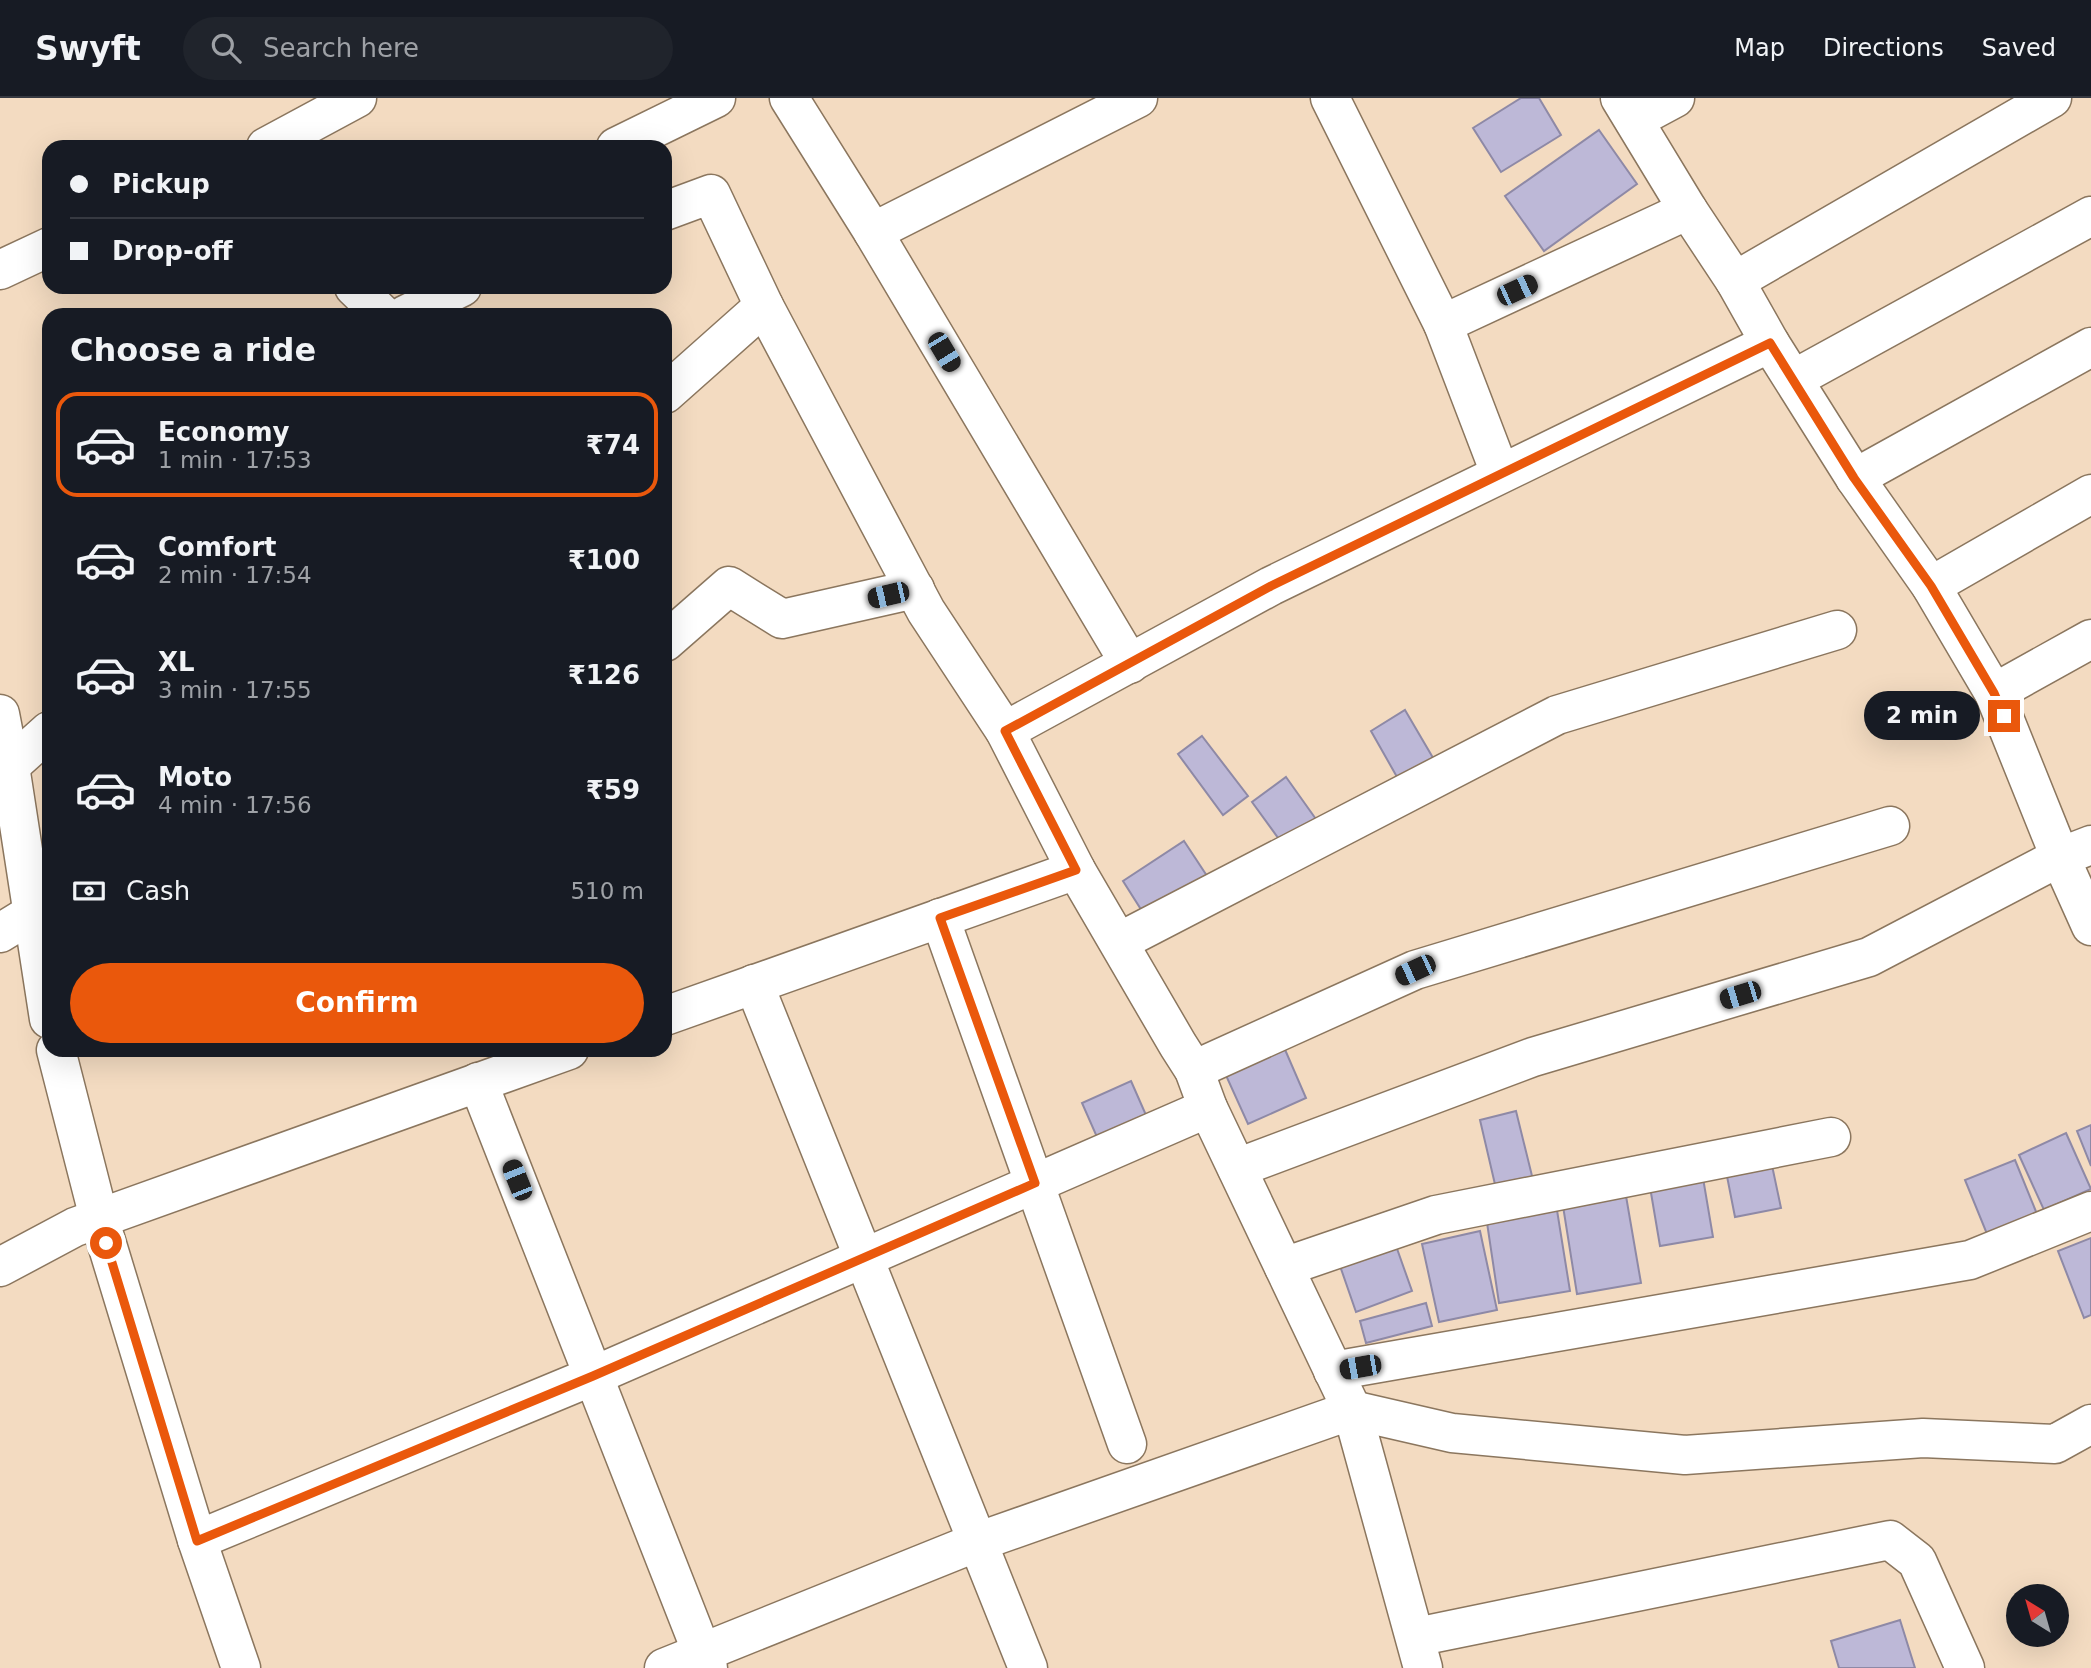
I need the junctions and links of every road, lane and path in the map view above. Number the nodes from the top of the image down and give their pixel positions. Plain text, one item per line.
1 (295, 98) edge
2 (357, 98) edge
3 (716, 98) edge
4 (789, 98) edge
5 (1138, 98) edge
6 (1330, 98) edge
7 (1675, 98) edge
8 (2052, 98) edge
9 (1627, 109) edge
10 (274, 140) edge
11 (282, 140) edge
12 (630, 140) edge
13 (672, 208) edge
14 (1688, 209) junction
15 (2091, 216) edge
16 (873, 232) junction
17 (42, 250) edge
18 (0, 270) edge
19 (1735, 281) junction
20 (361, 294) edge
21 (448, 294) edge
22 (765, 306) junction
23 (376, 308) edge
24 (419, 308) edge
25 (1443, 324) junction
26 (1770, 343) junction
27 (2091, 347) edge
28 (1794, 379) junction
29 (672, 388) edge
30 (1500, 473) junction
31 (1854, 478) junction
32 (2091, 494) edge
33 (1931, 586) junction
34 (915, 589) junction
35 (1837, 630) dead end
36 (672, 636) edge
37 (2091, 639) edge
38 (1130, 664) junction
39 (1994, 693) junction
40 (0, 714) edge
41 (1005, 731) junction
42 (42, 737) edge
43 (10, 766) junction
44 (1890, 826) dead end
45 (2075, 851) edge
46 (1076, 870) junction
47 (27, 917) edge
48 (940, 918) junction
49 (2091, 926) edge
50 (1119, 942) junction
51 (754, 984) junction
52 (42, 987) edge
53 (672, 1013) edge
54 (58, 1057) edge
55 (549, 1057) edge
56 (1194, 1070) junction
57 (478, 1082) junction
58 (1208, 1108) junction
59 (1831, 1137) dead end
60 (1237, 1168) junction
61 (1035, 1183) junction
62 (2091, 1211) edge
63 (99, 1218) junction
64 (863, 1258) junction
65 (0, 1267) edge
66 (1284, 1267) junction
67 (1333, 1371) junction
68 (593, 1376) junction
69 (1352, 1410) junction
70 (2091, 1424) edge
71 (1127, 1444) dead end
72 (197, 1541) junction
73 (977, 1542) junction
74 (1419, 1653) edge
75 (705, 1660) edge
76 (241, 1668) edge
77 (664, 1668) edge
78 (1028, 1668) edge
79 (1965, 1668) edge

1 - 10 street
2 - 11 street
3 - 12 street
4 - 16 street
5 - 16 street
6 - 25 street
7 - 9 street
8 - 19 street
9 - 14 street
13 - 22 street
14 - 19 street
14 - 25 street
15 - 28 street
16 - 38 street
17 - 18 street
19 - 26 street
20 - 23 street
21 - 24 street
22 - 29 street
22 - 34 street
25 - 30 street
26 - 28 street
26 - 30 street
27 - 31 street
28 - 31 street
30 - 38 street
31 - 33 street
32 - 33 street
33 - 39 street
34 - 36 street
34 - 41 street
35 - 50 street
37 - 39 street
38 - 41 street
39 - 45 street
40 - 43 street
41 - 46 street
42 - 43 street
43 - 47 street
44 - 56 street
45 - 49 street
45 - 60 street
46 - 48 street
46 - 50 street
47 - 52 street
48 - 51 street
48 - 61 street
50 - 56 street
51 - 53 street
51 - 64 street
54 - 63 street
55 - 57 street
56 - 58 street
57 - 63 street
57 - 68 street
58 - 60 street
58 - 61 street
59 - 66 street
60 - 66 street
61 - 64 street
61 - 71 street
62 - 67 street
63 - 65 street
63 - 72 street
64 - 68 street
64 - 73 street
66 - 67 street
67 - 69 street
68 - 72 street
68 - 75 street
69 - 70 street
69 - 73 street
69 - 74 street
72 - 76 street
73 - 75 street
73 - 78 street
74 - 79 street
75 - 77 street

